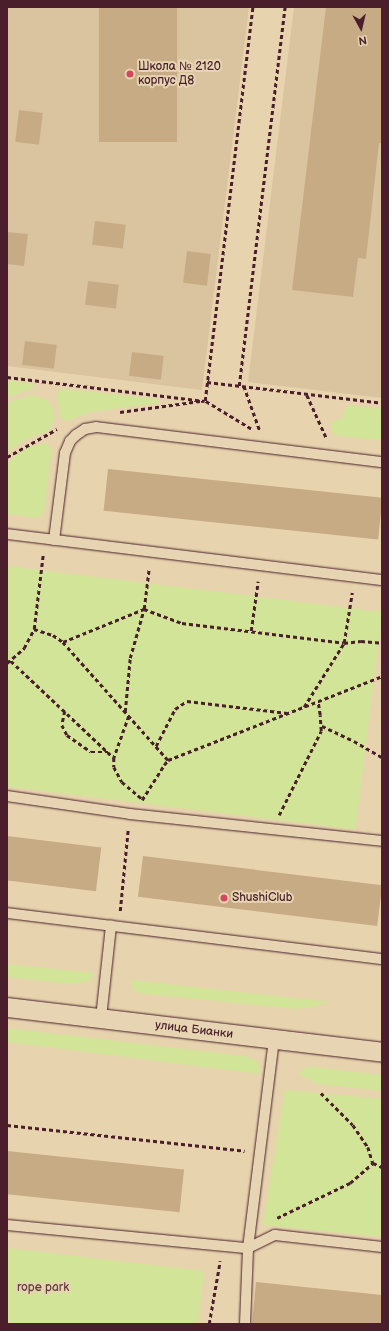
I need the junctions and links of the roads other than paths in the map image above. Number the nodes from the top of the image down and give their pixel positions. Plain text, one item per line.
1 (382, 462) edge
2 (7, 534) edge
3 (49, 539) junction
4 (382, 580) edge
5 (7, 796) edge
6 (382, 840) edge
7 (7, 913) edge
8 (114, 926) junction
9 (382, 959) edge
10 (7, 1007) edge
11 (101, 1018) junction
12 (274, 1040) junction
13 (382, 1052) edge
14 (7, 1224) edge
15 (382, 1247) edge
16 (248, 1248) junction
17 (245, 1324) edge

1 - 3 lane
2 - 3 lane
3 - 4 lane
5 - 6 lane
7 - 8 lane
8 - 9 lane
8 - 11 lane
10 - 11 street, улица Бианки
11 - 12 street, улица Бианки
12 - 13 street, улица Бианки
12 - 16 lane
14 - 16 lane
15 - 16 lane
16 - 17 lane

